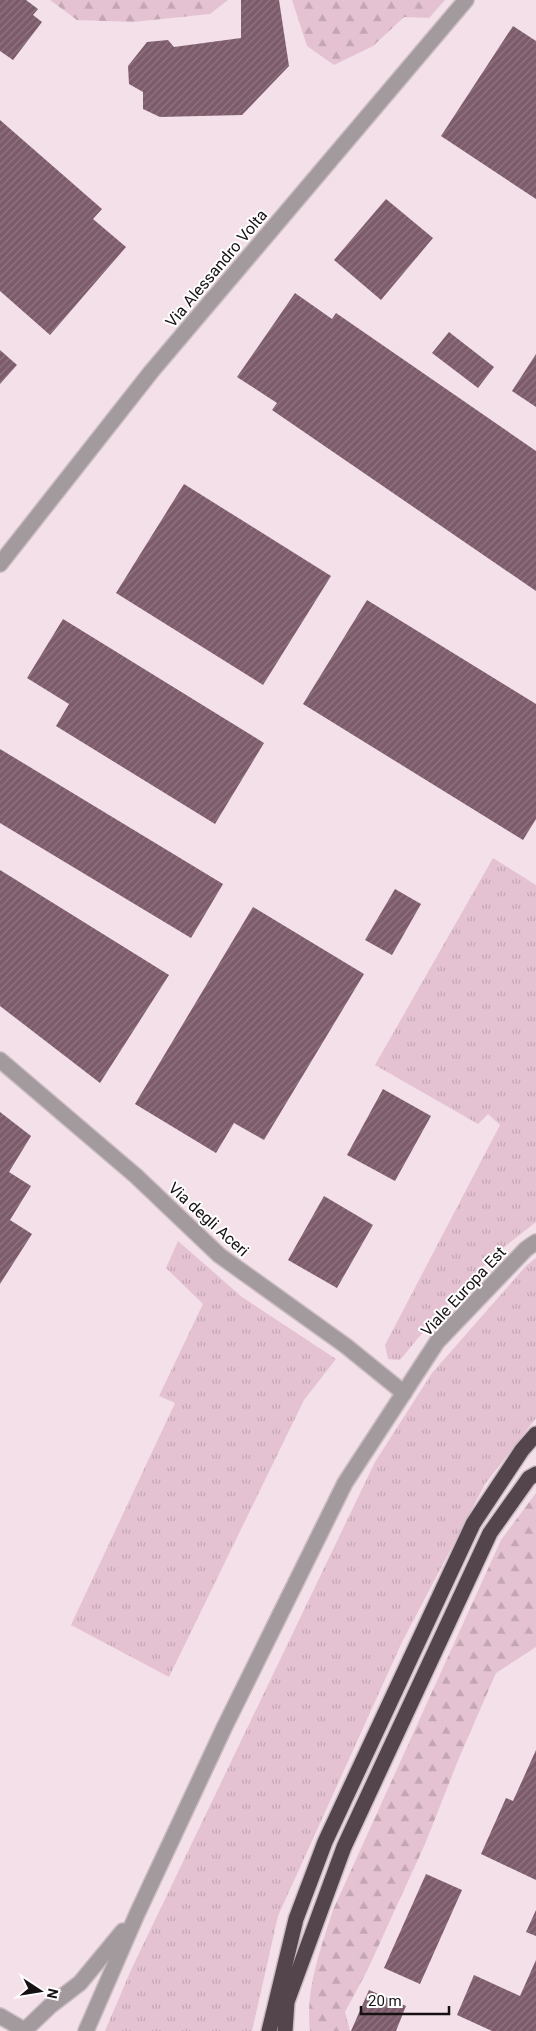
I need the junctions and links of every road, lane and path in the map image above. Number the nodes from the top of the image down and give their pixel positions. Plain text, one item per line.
1 (466, 0) edge
2 (0, 564) edge
3 (0, 1060) edge
4 (536, 1242) edge
5 (404, 1393) junction
6 (536, 1434) edge
7 (536, 1474) edge
8 (137, 1914) junction
9 (0, 2016) edge
10 (25, 2031) edge
11 (86, 2031) edge
12 (268, 2031) edge
13 (285, 2031) edge

1 - 2 street, Via Alessandro Volta
3 - 5 street, Via degli Aceri
4 - 5 street, Viale Europa Est
5 - 8 street, Viale Europa Est
6 - 12 highway
7 - 13 highway
8 - 10 street
8 - 11 street
9 - 10 street

